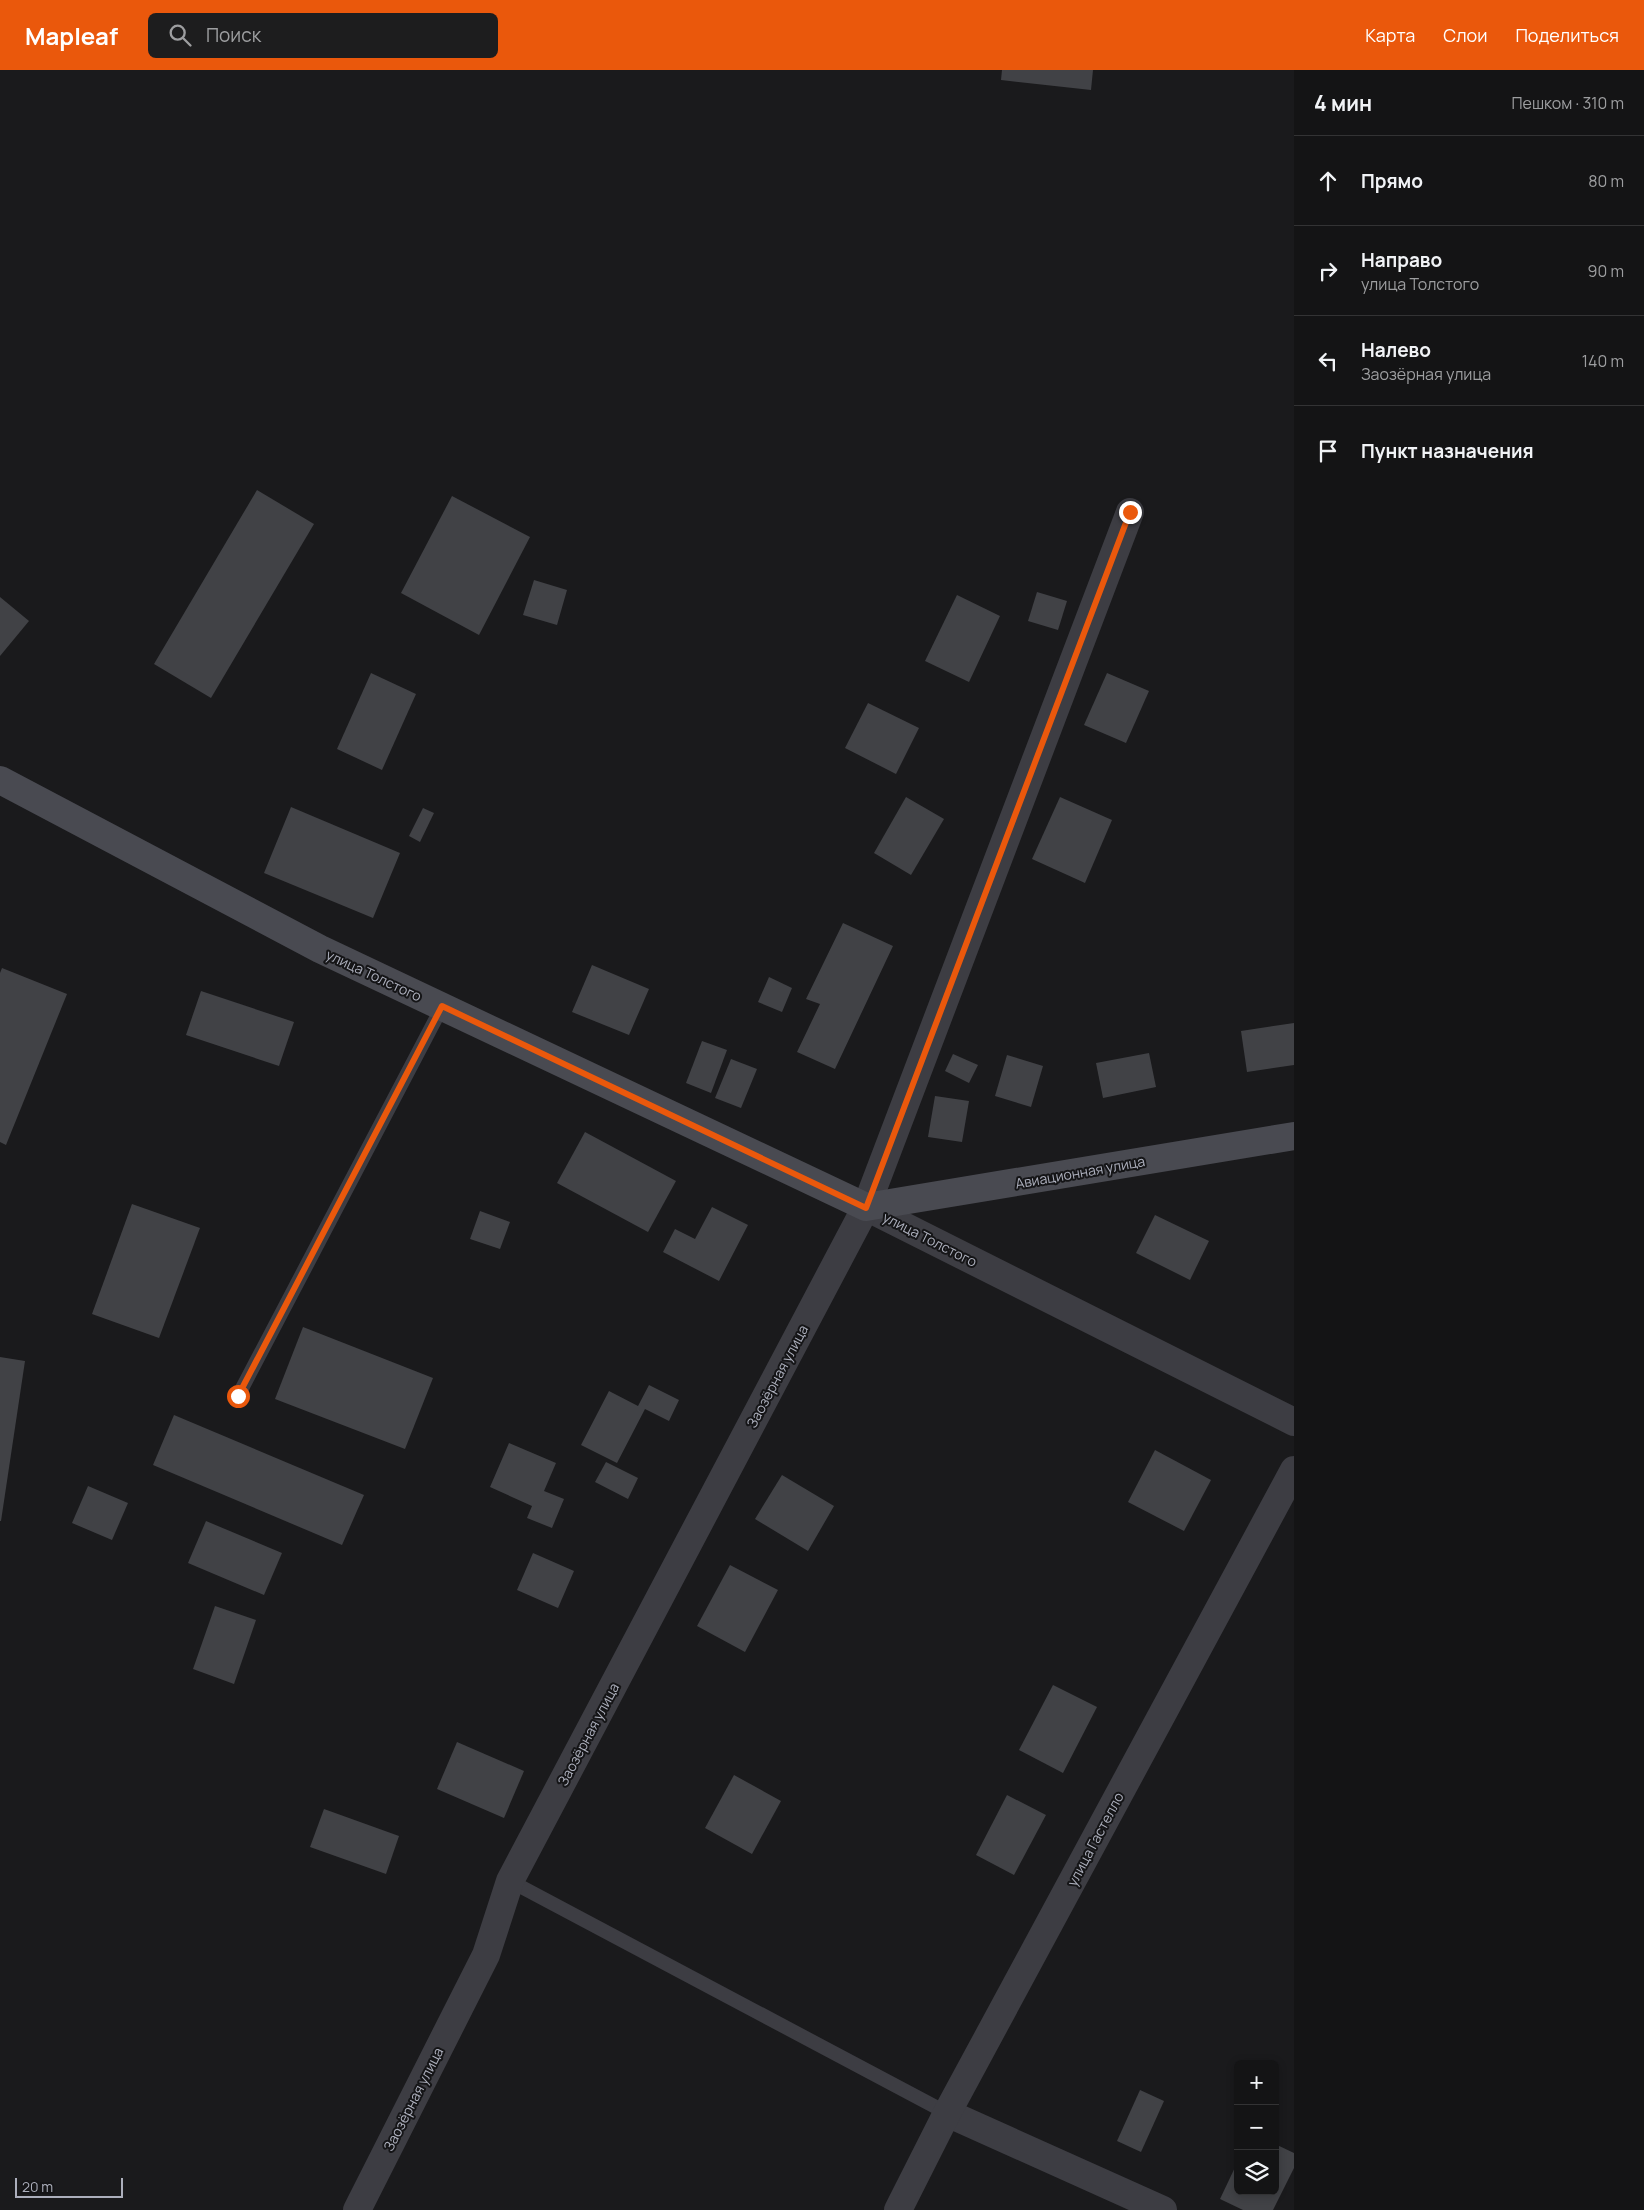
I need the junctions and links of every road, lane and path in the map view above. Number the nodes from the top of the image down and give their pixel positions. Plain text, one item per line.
1 (1130, 512) dead end
2 (0, 780) edge
3 (442, 1006) junction
4 (1294, 1136) edge
5 (866, 1208) junction
6 (238, 1396) dead end
7 (1294, 1422) edge
8 (1294, 1470) edge
9 (510, 1880) junction
10 (947, 2113) junction
11 (357, 2210) edge
12 (898, 2210) edge
13 (1163, 2210) edge

1 - 5 street, Заозёрная улица
2 - 3 street, улица Толстого
3 - 5 street, улица Толстого
3 - 6 lane
4 - 5 street, Авиационная улица
5 - 7 street, улица Толстого
5 - 9 street, Заозёрная улица
8 - 10 street, улица Гастелло
9 - 10 lane
9 - 11 street, Заозёрная улица
10 - 12 street, улица Гастелло
10 - 13 street

